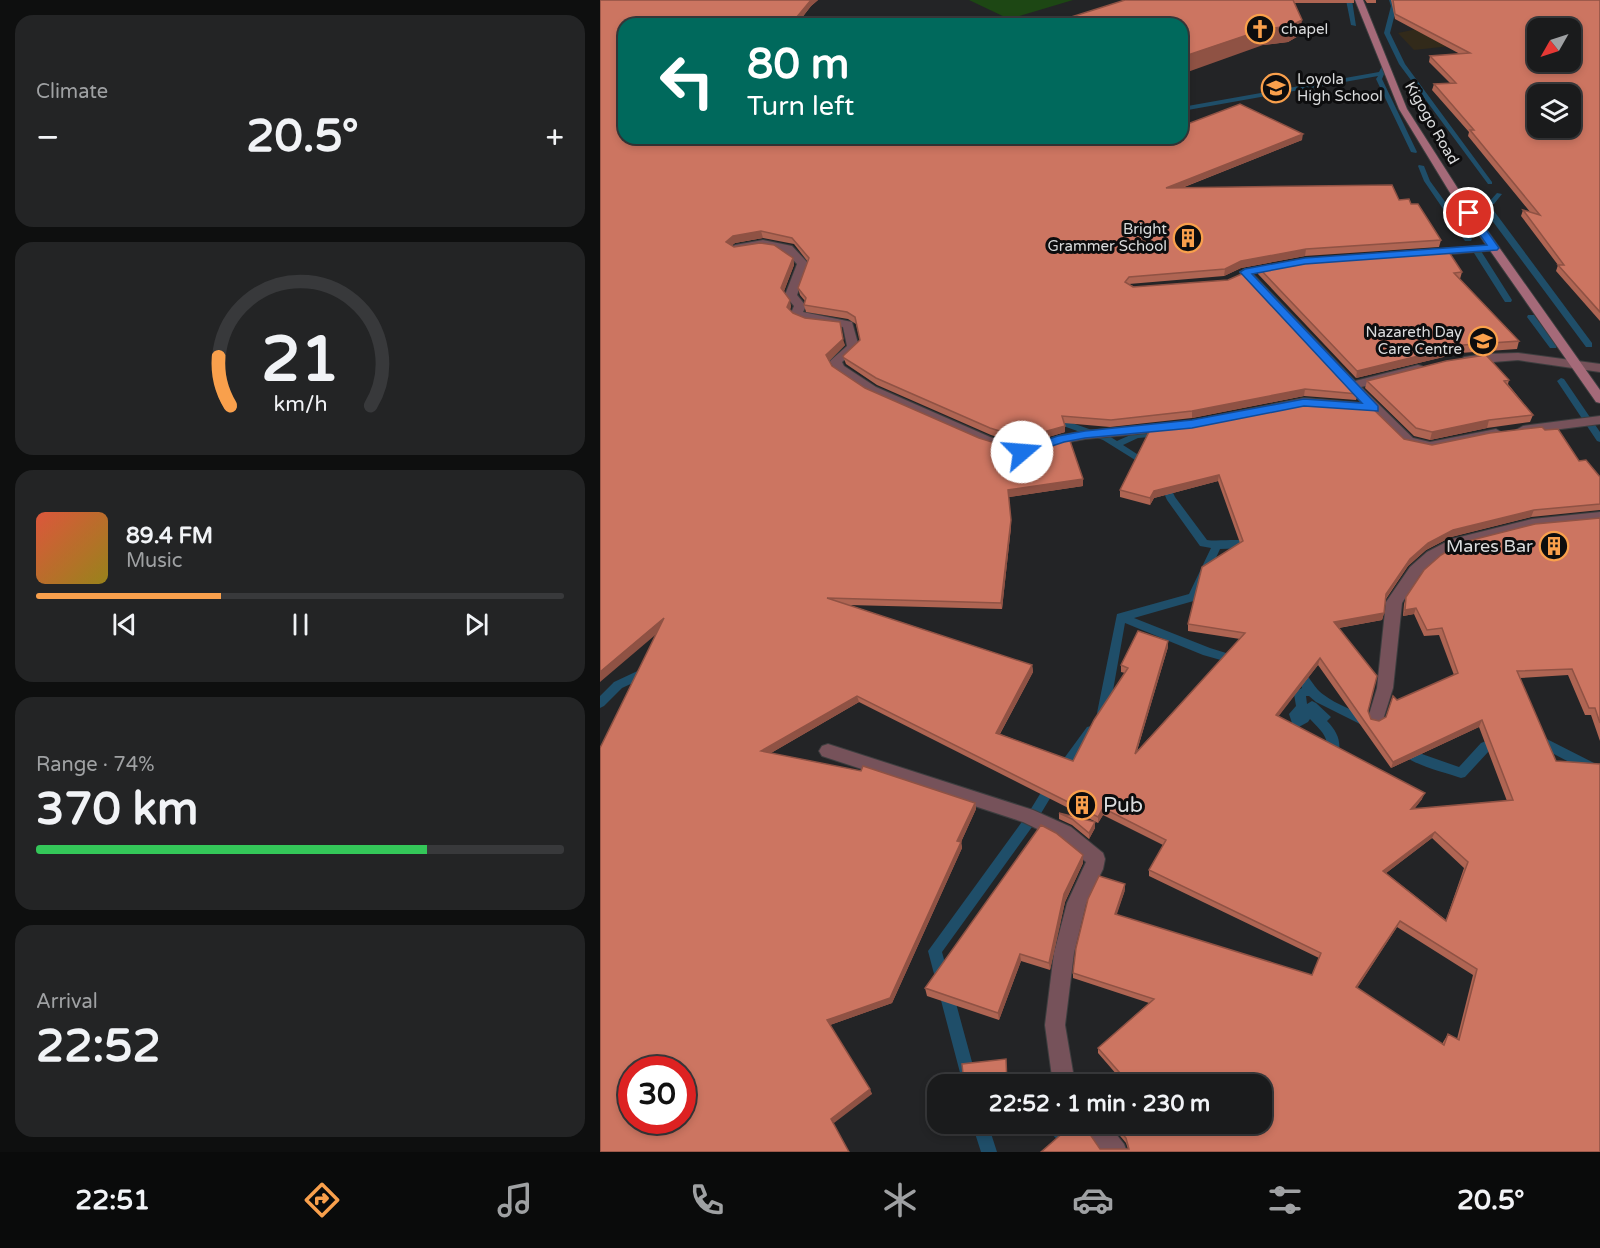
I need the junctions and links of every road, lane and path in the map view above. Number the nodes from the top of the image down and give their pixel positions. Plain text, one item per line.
1 (1359, 0) edge
2 (735, 248) edge
3 (1494, 248) junction
4 (1418, 254) edge
5 (1245, 274) edge
6 (1456, 362) edge
7 (1434, 365) edge
8 (1577, 365) junction
9 (1600, 368) edge
10 (1354, 385) junction
11 (1600, 399) edge
12 (1374, 408) junction
13 (1600, 420) edge
14 (1201, 422) edge
15 (1181, 425) edge
16 (1600, 517) edge
17 (1376, 718) edge
18 (828, 751) dead end
19 (1062, 1074) edge
20 (1102, 1134) edge
21 (1116, 1152) edge

1 - 3 main road, Kigogo Road
2 - 15 street
3 - 4 street
3 - 8 main road, Kigogo Road
5 - 10 street
6 - 8 street
7 - 10 street
8 - 9 street
8 - 11 main road, Kigogo Road
10 - 12 street
12 - 13 street
12 - 14 street
16 - 17 street
18 - 19 street
20 - 21 street

